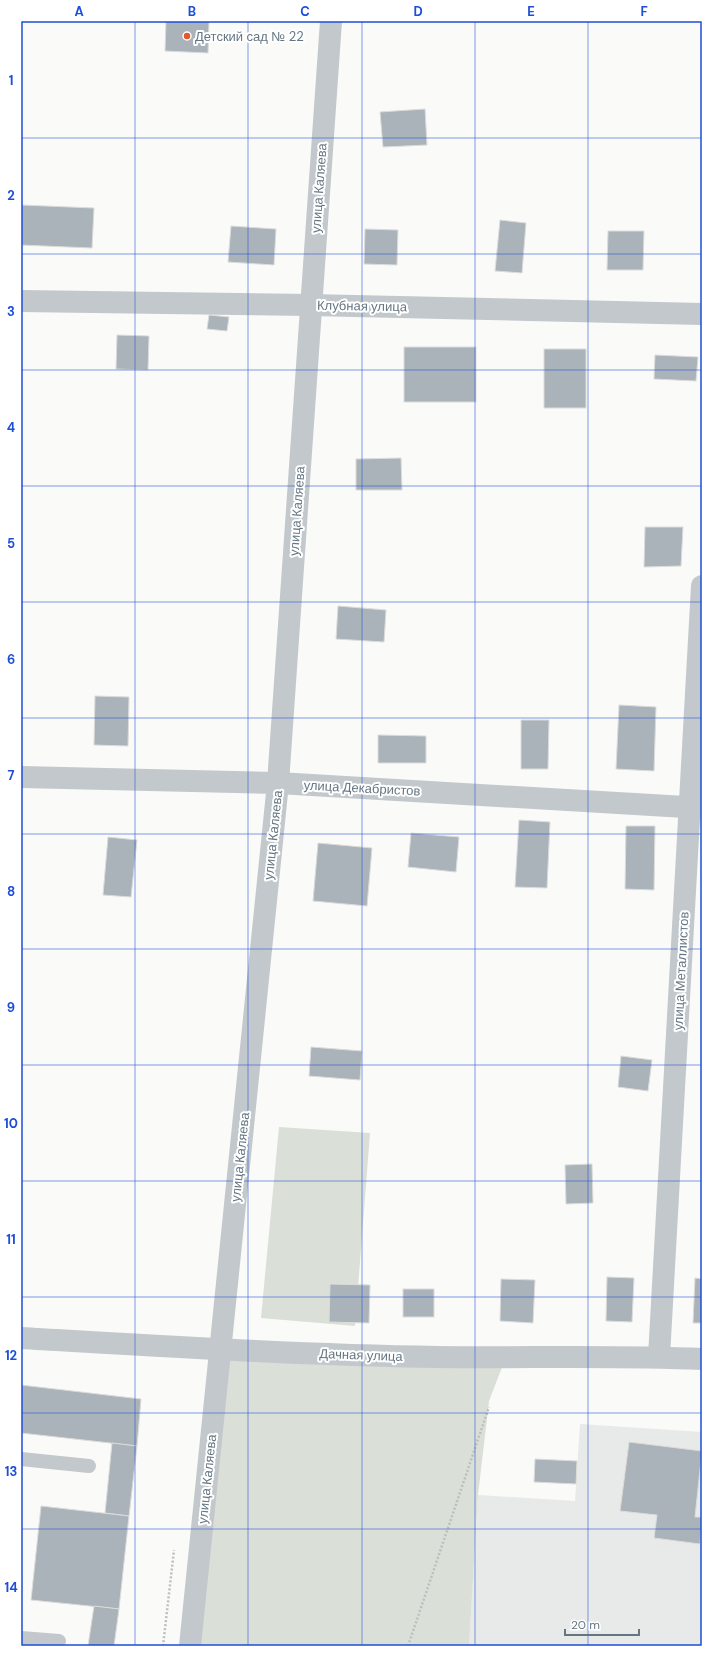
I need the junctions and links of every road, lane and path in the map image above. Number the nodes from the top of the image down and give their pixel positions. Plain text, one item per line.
1 (331, 21) edge
2 (21, 301) edge
3 (310, 305) junction
4 (702, 314) edge
5 (702, 586) edge
6 (21, 777) edge
7 (278, 783) junction
8 (696, 808) edge
9 (21, 1338) edge
10 (221, 1350) junction
11 (659, 1357) junction
12 (702, 1359) edge
13 (489, 1407) dead end
14 (21, 1459) edge
15 (89, 1466) dead end
16 (21, 1638) edge
17 (59, 1641) dead end
18 (190, 1646) edge
19 (408, 1646) edge

1 - 3 street, улица Каляева
2 - 3 street, Клубная улица
3 - 4 street, Клубная улица
3 - 7 street, улица Каляева
5 - 8 street, улица Металлистов
6 - 7 street, улица Декабристов
7 - 8 street, улица Декабристов
7 - 10 street, улица Каляева
8 - 11 street, улица Металлистов
9 - 10 street, Дачная улица
10 - 11 street, Дачная улица
10 - 18 street, улица Каляева
11 - 12 street, Дачная улица
13 - 19 path
14 - 15 lane
16 - 17 lane

